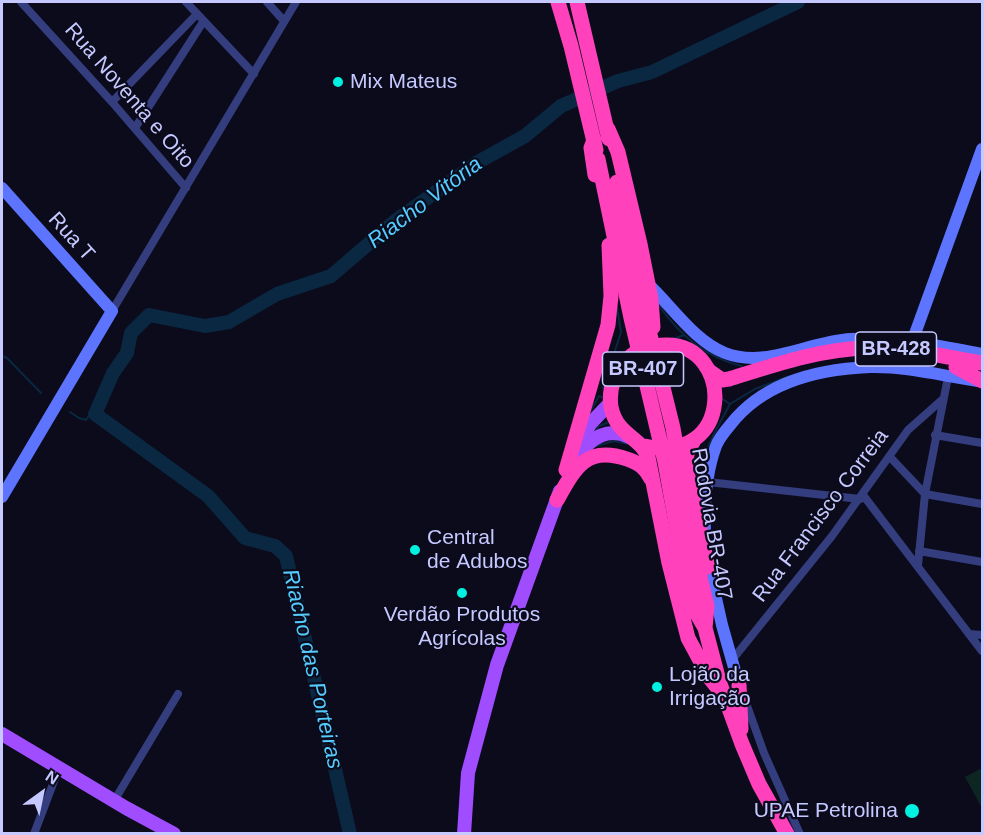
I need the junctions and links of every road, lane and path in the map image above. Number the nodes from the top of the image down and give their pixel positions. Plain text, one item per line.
1 (21, 2) edge
2 (186, 2) edge
3 (267, 2) edge
4 (296, 2) edge
5 (558, 2) edge
6 (577, 2) edge
7 (196, 14) junction
8 (284, 21) junction
9 (203, 22) junction
10 (254, 74) junction
11 (112, 102) junction
12 (607, 124) junction
13 (135, 128) junction
14 (594, 140) junction
15 (982, 149) edge
16 (2, 188) edge
17 (186, 188) junction
18 (609, 245) junction
19 (647, 283) junction
20 (112, 311) junction
21 (869, 339) junction
22 (912, 342) junction
23 (671, 345) junction
24 (852, 349) junction
25 (982, 354) edge
26 (629, 357) junction
27 (982, 363) edge
28 (709, 371) junction
29 (952, 372) junction
30 (982, 372) edge
31 (982, 381) edge
32 (716, 394) junction
33 (943, 399) junction
34 (611, 402) junction
35 (935, 435) junction
36 (629, 437) junction
37 (694, 440) junction
38 (982, 443) edge
39 (644, 446) junction
40 (890, 457) junction
41 (566, 470) junction
42 (653, 483) junction
43 (708, 483) junction
44 (925, 494) junction
45 (2, 497) edge
46 (862, 497) junction
47 (557, 500) junction
48 (982, 504) edge
49 (919, 551) junction
50 (982, 562) edge
51 (918, 565) junction
52 (698, 574) junction
53 (969, 634) junction
54 (982, 635) edge
55 (982, 651) edge
56 (732, 660) junction
57 (739, 686) junction
58 (177, 694) dead end
59 (725, 696) junction
60 (2, 734) edge
61 (742, 744) junction
62 (59, 768) junction
63 (467, 780) junction
64 (114, 801) junction
65 (34, 834) edge
66 (174, 834) edge
67 (464, 834) edge
68 (475, 834) edge
69 (787, 834) edge
70 (800, 834) edge

1 - 11 street, Rua Noventa e Oito
2 - 7 street
3 - 8 street
4 - 8 street
5 - 14 highway, Rodovia BR-407 / BR-407
6 - 12 highway, Rodovia BR-407 / BR-407
7 - 9 street
7 - 11 street
8 - 10 street
9 - 10 street
9 - 13 street
10 - 17 street
11 - 13 street, Rua Noventa e Oito
12 - 19 highway, BR-407
12 - 52 highway, Rodovia BR-407 / BR-407, bridge
13 - 17 street, Rua Noventa e Oito
14 - 18 highway, BR-407
14 - 52 highway, Rodovia BR-407 / BR-407, bridge
15 - 22 main road
16 - 20 main road, Rua T
17 - 20 street
18 - 26 highway, BR-407
18 - 41 highway
19 - 21 main road
19 - 23 highway, BR-407
20 - 45 main road
21 - 22 main road
21 - 24 highway
22 - 25 main road
23 - 26 highway
23 - 28 highway
24 - 27 highway, BR-428
24 - 28 highway, BR-428
26 - 34 highway
28 - 32 highway
29 - 30 highway, BR-428
29 - 31 highway
29 - 32 highway, BR-428
29 - 33 street
29 - 43 main road
32 - 37 highway
33 - 35 street
33 - 40 street, Rua Francisco Correia
34 - 36 highway
34 - 41 main road
35 - 38 street
35 - 44 street
36 - 39 highway
36 - 47 main road
37 - 39 highway
37 - 52 highway, BR-407
39 - 42 highway, BR-407
40 - 44 street
40 - 46 street, Rua Francisco Correia
41 - 47 main road
42 - 47 highway
42 - 59 highway, BR-407
43 - 46 street
43 - 52 main road
44 - 48 street
44 - 49 street
46 - 51 street
46 - 56 street, Rua Francisco Correia
47 - 63 main road
49 - 50 street
49 - 51 street
51 - 53 street
52 - 56 main road
52 - 59 highway, Rodovia BR-407 / BR-407
53 - 54 street
53 - 55 street
56 - 57 main road
57 - 61 highway
57 - 70 street
58 - 64 street
59 - 61 highway, BR-407
60 - 62 main road
61 - 69 highway, BR-407
62 - 64 main road
62 - 65 street
63 - 67 main road
63 - 68 main road
64 - 66 main road

